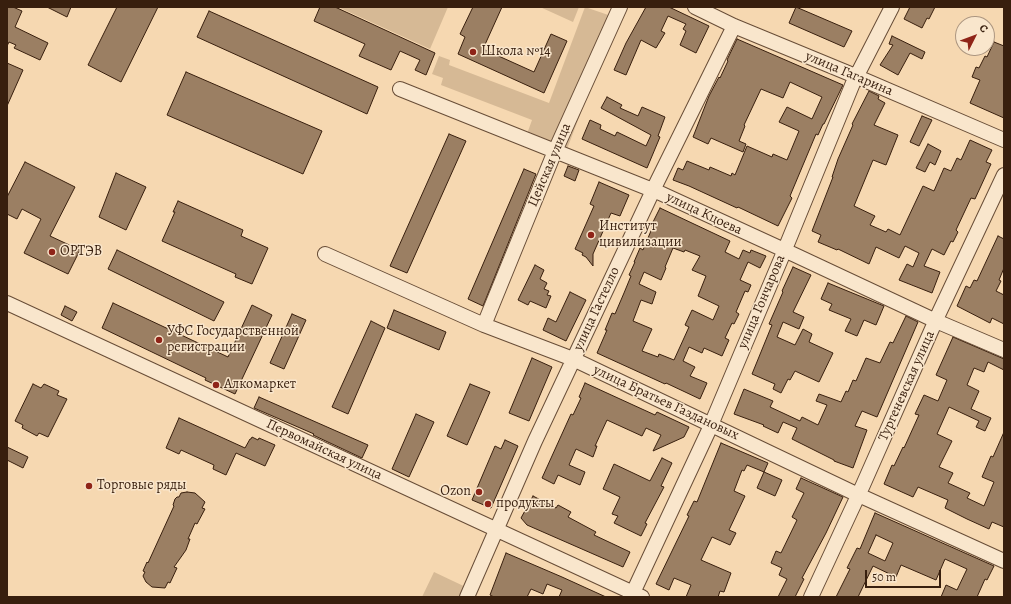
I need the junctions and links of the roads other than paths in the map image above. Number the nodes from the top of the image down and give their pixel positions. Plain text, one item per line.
1 (620, 7) edge
2 (695, 7) edge
3 (892, 7) edge
4 (734, 26) junction
5 (856, 77) junction
6 (400, 89) dead end
7 (1004, 140) edge
8 (555, 151) junction
9 (1004, 175) edge
10 (653, 190) junction
11 (784, 250) junction
12 (325, 254) dead end
13 (7, 303) edge
14 (936, 321) junction
15 (484, 325) junction
16 (1004, 350) edge
17 (573, 359) junction
18 (711, 424) junction
19 (858, 494) junction
20 (496, 530) junction
21 (1004, 561) edge
22 (635, 596) edge
23 (468, 597) edge
24 (811, 597) edge

1 - 8 street, Цейская улица
2 - 4 street, улица Гагарина
3 - 5 street, улица Гончарова
4 - 5 street, улица Гагарина
4 - 10 street, улица Гастелло
5 - 7 street, улица Гагарина
5 - 11 street, улица Гончарова
6 - 8 street, улица Кцоева
8 - 10 street, улица Кцоева
8 - 15 street, Цейская улица
9 - 14 street, Тургеневская улица
10 - 11 street, улица Кцоева
10 - 17 street, улица Гастелло
11 - 14 street, улица Кцоева
11 - 18 street, улица Гончарова
12 - 15 street, улица Братьев Газдановых
13 - 20 street, Первомайская улица
14 - 16 street, улица Кцоева
14 - 19 street, Тургеневская улица
15 - 17 street, улица Братьев Газдановых
17 - 18 street, улица Братьев Газдановых
17 - 20 street, улица Гастелло
18 - 19 street, улица Братьев Газдановых
18 - 22 street, улица Гончарова
19 - 21 street, улица Братьев Газдановых
19 - 24 street, Тургеневская улица
20 - 22 street, Первомайская улица
20 - 23 street, улица Гастелло

